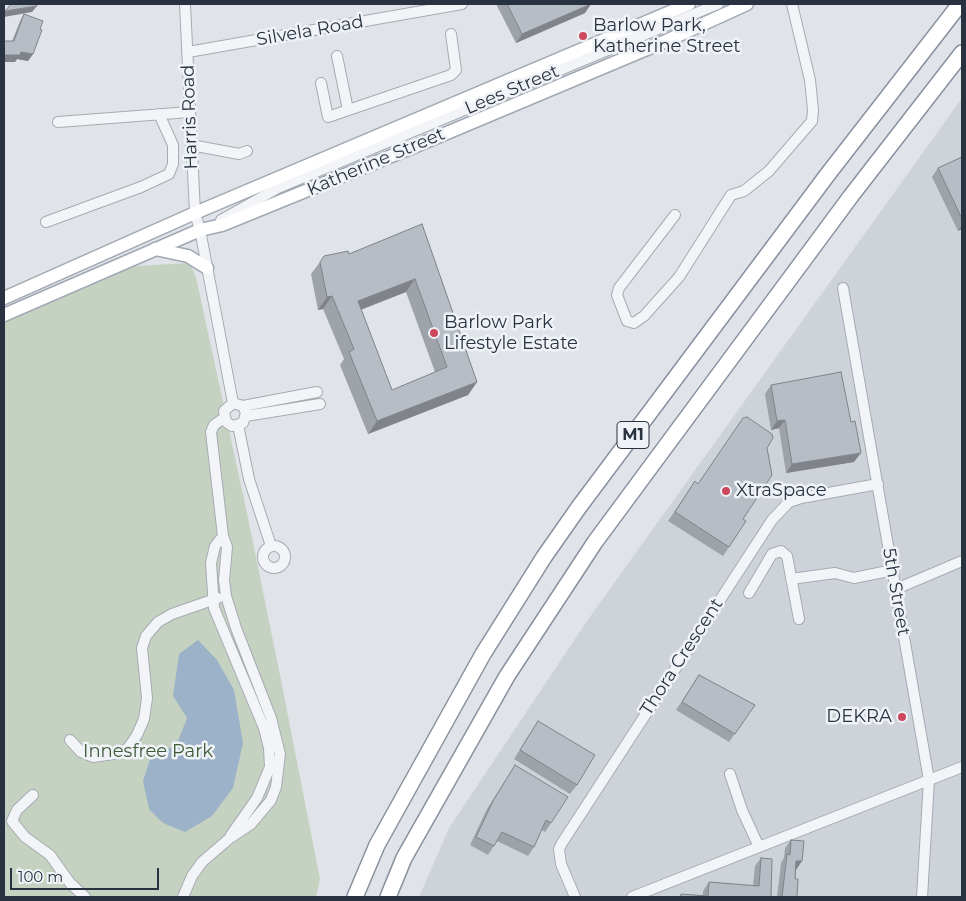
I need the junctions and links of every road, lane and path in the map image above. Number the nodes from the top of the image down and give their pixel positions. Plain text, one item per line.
1 (185, 4) edge
2 (462, 4) edge
3 (689, 4) edge
4 (718, 4) edge
5 (746, 4) edge
6 (792, 4) edge
7 (960, 4) edge
8 (451, 34) dead end
9 (188, 52) junction
10 (962, 53) edge
11 (336, 56) dead end
12 (321, 83) dead end
13 (348, 110) junction
14 (190, 112) junction
15 (158, 114) junction
16 (58, 122) dead end
17 (191, 145) junction
18 (247, 151) dead end
19 (194, 213) junction
20 (675, 215) dead end
21 (46, 222) dead end
22 (200, 230) junction
23 (155, 249) junction
24 (207, 268) junction
25 (843, 288) dead end
26 (5, 297) edge
27 (7, 313) edge
28 (318, 392) dead end
29 (320, 404) dead end
30 (240, 409) junction
31 (224, 418) junction
32 (238, 425) junction
33 (878, 484) junction
34 (223, 536) junction
35 (271, 546) dead end
36 (962, 561) edge
37 (893, 570) junction
38 (791, 579) junction
39 (896, 589) junction
40 (749, 593) dead end
41 (226, 596) junction
42 (213, 600) junction
43 (799, 619) dead end
44 (70, 740) dead end
45 (962, 767) edge
46 (730, 774) dead end
47 (929, 780) junction
48 (33, 795) dead end
49 (230, 838) junction
50 (759, 847) junction
51 (85, 897) edge
52 (183, 897) edge
53 (355, 897) edge
54 (388, 897) edge
55 (575, 897) edge
56 (632, 897) edge
57 (922, 897) edge

1 - 9 street, Harris Road
2 - 9 street, Silvela Road
3 - 19 main road, Katherine Street
4 - 22 street, Lees Street
5 - 22 main road, Katherine Street
6 - 20 street
7 - 53 highway, M1
8 - 13 street
9 - 14 street, Harris Road
10 - 54 highway, M1
11 - 13 street
12 - 13 street
14 - 15 street
14 - 17 street, Harris Road
15 - 16 street
15 - 21 street
17 - 18 street
17 - 19 street, Harris Road
19 - 22 street, Harris Road
19 - 26 main road, Katherine Street
22 - 23 main road, Katherine Street
22 - 24 street, Harris Road
23 - 24 main road
23 - 27 main road, Katherine Street
24 - 30 street, Harris Road
25 - 33 street, 5th Street
28 - 30 street
29 - 30 street
30 - 31 street
30 - 32 street
31 - 32 street
31 - 34 street
32 - 35 street
33 - 37 street, 5th Street
33 - 55 street, Thora Crescent
34 - 41 street
34 - 42 street
36 - 39 street
37 - 38 street
37 - 39 street, 5th Street
38 - 40 street
38 - 43 street
39 - 47 street, 5th Street
41 - 42 street
41 - 49 street
42 - 44 street
42 - 49 street
45 - 47 street
46 - 50 street
47 - 50 street
47 - 57 street, 5th Street
48 - 51 street
49 - 52 street
50 - 56 street

